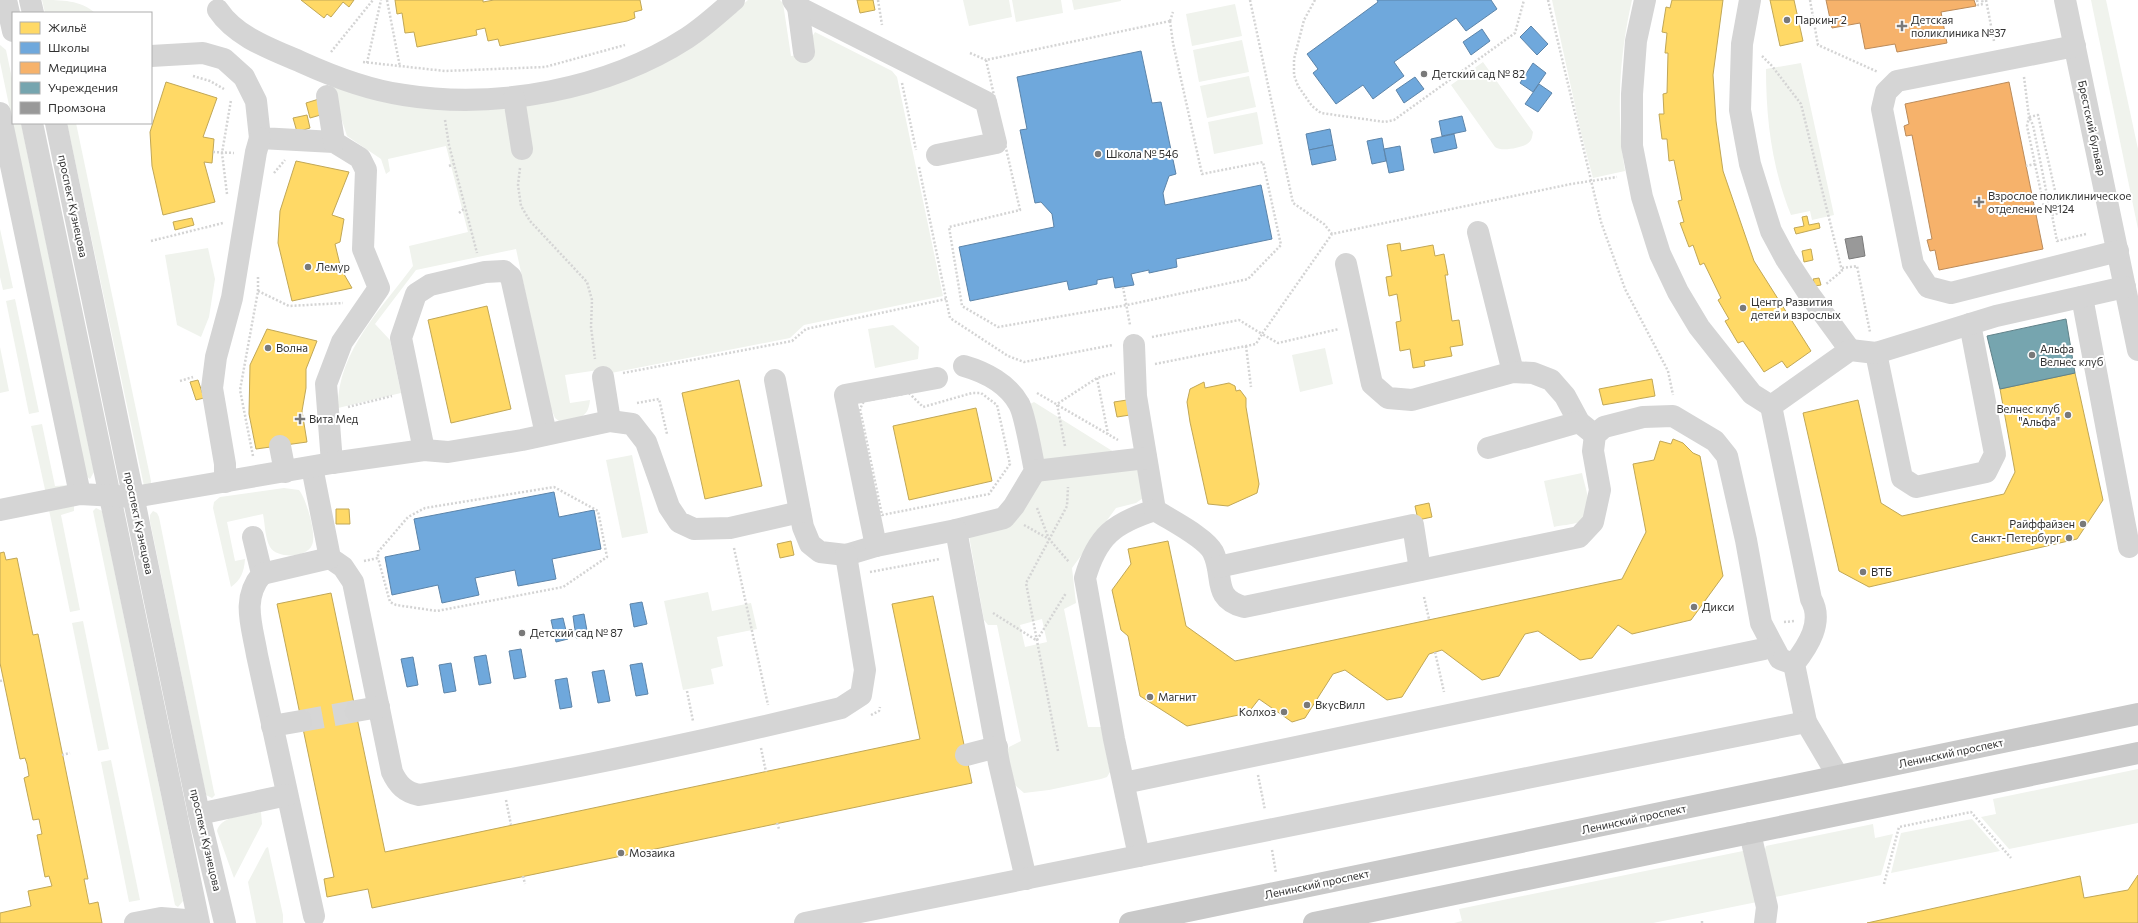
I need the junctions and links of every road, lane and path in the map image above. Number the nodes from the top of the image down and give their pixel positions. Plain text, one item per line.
1 (6, 0) edge
2 (30, 0) edge
3 (373, 0) edge
4 (381, 0) edge
5 (387, 0) edge
6 (734, 0) edge
7 (1250, 0) edge
8 (1315, 0) edge
9 (1524, 0) edge
10 (1548, 0) edge
11 (1645, 0) edge
12 (1750, 0) edge
13 (1810, 0) edge
14 (1977, 0) edge
15 (1982, 0) edge
16 (1986, 0) edge
17 (2065, 0) edge
18 (796, 3) edge
19 (218, 10) dead end
20 (33, 12) edge
21 (1173, 12) dead end
22 (1170, 21) junction
23 (8, 29) edge
24 (629, 43) dead end
25 (2075, 46) junction
26 (324, 52) dead end
27 (804, 52) dead end
28 (970, 53) dead end
29 (1759, 53) dead end
30 (329, 54) junction
31 (152, 56) edge
32 (337, 56) dead end
33 (986, 60) junction
34 (359, 61) dead end
35 (1998, 61) junction
36 (367, 63) junction
37 (400, 68) junction
38 (2031, 73) dead end
39 (188, 76) dead end
40 (902, 80) dead end
41 (1897, 80) junction
42 (227, 90) dead end
43 (232, 93) dead end
44 (327, 96) dead end
45 (514, 98) junction
46 (0, 113) edge
47 (445, 116) dead end
48 (2029, 117) junction
49 (32, 124) edge
50 (56, 124) edge
51 (260, 138) junction
52 (334, 142) junction
53 (522, 148) joint
54 (288, 158) dead end
55 (924, 160) junction
56 (454, 164) junction
57 (2035, 164) junction
58 (449, 166) dead end
59 (2026, 166) dead end
60 (1637, 173) junction
61 (272, 175) dead end
62 (7, 176) edge
63 (1590, 182) junction
64 (227, 199) dead end
65 (465, 208) junction
66 (459, 213) dead end
67 (230, 221) dead end
68 (1478, 232) dead end
69 (1332, 234) junction
70 (2086, 234) dead end
71 (151, 241) dead end
72 (2118, 252) junction
73 (477, 255) dead end
74 (1346, 264) dead end
75 (1842, 268) junction
76 (258, 275) dead end
77 (1123, 287) dead end
78 (2125, 287) junction
79 (258, 291) junction
80 (1811, 297) junction
81 (2082, 297) junction
82 (946, 299) junction
83 (347, 303) dead end
84 (1127, 305) junction
85 (1359, 324) junction
86 (1970, 324) junction
87 (1262, 334) junction
88 (1133, 339) junction
89 (1246, 346) junction
90 (1850, 350) junction
91 (2138, 350) edge
92 (1874, 352) junction
93 (1008, 356) junction
94 (1010, 362) dead end
95 (964, 366) dead end
96 (1135, 368) junction
97 (1513, 372) junction
98 (603, 377) junction
99 (937, 378) dead end
100 (1097, 378) junction
101 (775, 380) dead end
102 (1251, 387) dead end
103 (1034, 391) dead end
104 (400, 395) dead end
105 (1057, 404) junction
106 (1771, 406) junction
107 (346, 407) dead end
108 (998, 410) joint
109 (1677, 419) junction
110 (610, 421) junction
111 (1587, 428) junction
112 (546, 434) junction
113 (1108, 434) junction
114 (280, 446) dead end
115 (1488, 448) dead end
116 (424, 450) junction
117 (1146, 458) junction
118 (322, 465) junction
119 (1069, 467) junction
120 (285, 472) junction
121 (225, 473) junction
122 (1031, 478) junction
123 (80, 494) junction
124 (110, 495) junction
125 (134, 498) junction
126 (0, 510) edge
127 (1155, 510) junction
128 (800, 512) junction
129 (1007, 514) junction
130 (730, 528) junction
131 (956, 530) junction
132 (253, 537) dead end
133 (1049, 539) junction
134 (876, 546) junction
135 (2129, 547) dead end
136 (846, 555) junction
137 (330, 558) junction
138 (378, 558) junction
139 (944, 559) dead end
140 (360, 562) dead end
141 (1218, 567) junction
142 (1420, 570) junction
143 (262, 574) junction
144 (867, 575) dead end
145 (1085, 578) junction
146 (1424, 597) dead end
147 (969, 599) junction
148 (1429, 619) dead end
149 (1037, 640) junction
150 (1764, 649) dead end
151 (1435, 652) dead end
152 (1794, 664) junction
153 (687, 690) dead end
154 (1444, 692) dead end
155 (379, 706) junction
156 (356, 711) tunnel mouth
157 (769, 711) dead end
158 (879, 711) dead end
159 (2138, 714) edge
160 (867, 718) dead end
161 (301, 721) tunnel mouth
162 (693, 722) dead end
163 (1806, 722) junction
164 (272, 726) junction
165 (997, 747) junction
166 (1058, 751) dead end
167 (70, 753) dead end
168 (2138, 753) edge
169 (966, 754) dead end
170 (62, 755) dead end
171 (764, 762) dead end
172 (766, 772) dead end
173 (1838, 776) junction
174 (1124, 783) junction
175 (287, 795) junction
176 (506, 798) dead end
177 (498, 800) dead end
178 (199, 814) junction
179 (777, 823) dead end
180 (779, 829) dead end
181 (1750, 833) junction
182 (1140, 856) junction
183 (2011, 858) dead end
184 (523, 876) dead end
185 (1026, 879) junction
186 (525, 884) dead end
187 (1884, 884) dead end
188 (314, 916) dead end
189 (1350, 919) edge
190 (198, 922) edge
191 (135, 923) edge
192 (225, 923) edge
193 (805, 923) edge
194 (1130, 923) edge
195 (1314, 923) edge
196 (1765, 923) edge

1 - 23 street
2 - 20 street
3 - 30 path
4 - 36 path
5 - 37 path
6 - 45 street
7 - 69 path
8 - 9 path
10 - 63 path
11 - 60 street
12 - 80 street
13 - 41 path
14 - 15 path
16 - 35 path
17 - 25 street, Брестский бульвар
18 - 27 street
18 - 55 street
19 - 45 street
21 - 22 path
22 - 33 path
22 - 84 path
24 - 37 path
25 - 35 street
25 - 72 street, Брестский бульвар
26 - 30 path
28 - 33 path
29 - 75 path
30 - 32 path
31 - 51 street
33 - 84 path
34 - 36 path
35 - 41 street
36 - 37 path
38 - 48 path
39 - 42 path
40 - 55 path
41 - 72 street
43 - 64 path
44 - 52 street
45 - 53 street
46 - 62 street
47 - 56 path
48 - 57 path
48 - 57 path
48 - 70 path
49 - 124 street, проспект Кузнецова
50 - 125 street, проспект Кузнецова
51 - 52 street
51 - 121 street
52 - 118 street
53 - 98 path
54 - 61 path
55 - 82 path
56 - 58 path
56 - 65 path
57 - 59 path
60 - 63 path
60 - 106 street
62 - 123 street
63 - 69 path
63 - 109 path
65 - 66 path
65 - 73 path
67 - 71 path
68 - 97 street
69 - 87 path
72 - 78 street, Брестский бульвар
74 - 85 street
75 - 80 path
75 - 92 path
76 - 79 path
77 - 84 path
78 - 81 street
78 - 91 street, Брестский бульвар
79 - 83 path
79 - 121 path
80 - 90 street
81 - 86 street
81 - 135 street
82 - 93 path
82 - 98 path
84 - 88 path
85 - 87 path
85 - 97 street
86 - 92 street
86 - 92 street
87 - 88 path
87 - 89 path
88 - 93 path
88 - 96 street
89 - 96 path
89 - 102 path
90 - 92 street
90 - 106 street
93 - 94 path
95 - 122 street
96 - 100 path
96 - 117 street
97 - 111 street
98 - 110 street
99 - 134 street
100 - 105 path
100 - 113 path
101 - 128 street
103 - 105 path
104 - 107 path
105 - 113 path
105 - 119 path
106 - 152 street
108 - 108 path
109 - 111 street
109 - 152 street
110 - 112 street
110 - 130 street
111 - 115 street
111 - 142 street
112 - 116 street
112 - 116 street
113 - 117 path
114 - 120 street
116 - 118 street
117 - 119 street
117 - 127 street
118 - 120 street
118 - 137 street
119 - 122 street
119 - 133 path
120 - 121 street
121 - 125 street
122 - 129 street
122 - 133 path
123 - 124 street
123 - 126 street
124 - 125 street
124 - 190 street, проспект Кузнецова
125 - 178 street, проспект Кузнецова
127 - 141 street
127 - 145 street
128 - 130 street
128 - 136 street
129 - 131 street
129 - 133 path
130 - 157 path
131 - 134 street
131 - 147 street
132 - 143 street
133 - 145 path
133 - 149 path
134 - 136 street
136 - 155 street
137 - 143 street
137 - 155 street
138 - 138 path
138 - 140 path
139 - 144 path
141 - 142 street
141 - 142 street
143 - 164 street
145 - 149 path
145 - 174 street
146 - 148 path
147 - 149 path
147 - 165 street
149 - 166 path
150 - 174 street
151 - 154 path
152 - 163 street
153 - 162 path
155 - 156 street
158 - 160 path
159 - 173 main road, Ленинский проспект
161 - 164 street
163 - 173 street
163 - 182 street
164 - 175 street
165 - 169 street
165 - 185 street
167 - 170 path
168 - 181 main road
171 - 172 path
173 - 194 main road, Ленинский проспект
174 - 182 street
175 - 178 street
175 - 188 street
176 - 177 path
178 - 192 street, проспект Кузнецова
179 - 180 path
181 - 189 main road
181 - 196 street
182 - 185 street
183 - 187 path
184 - 186 path
185 - 193 street
189 - 195 main road
190 - 191 street

